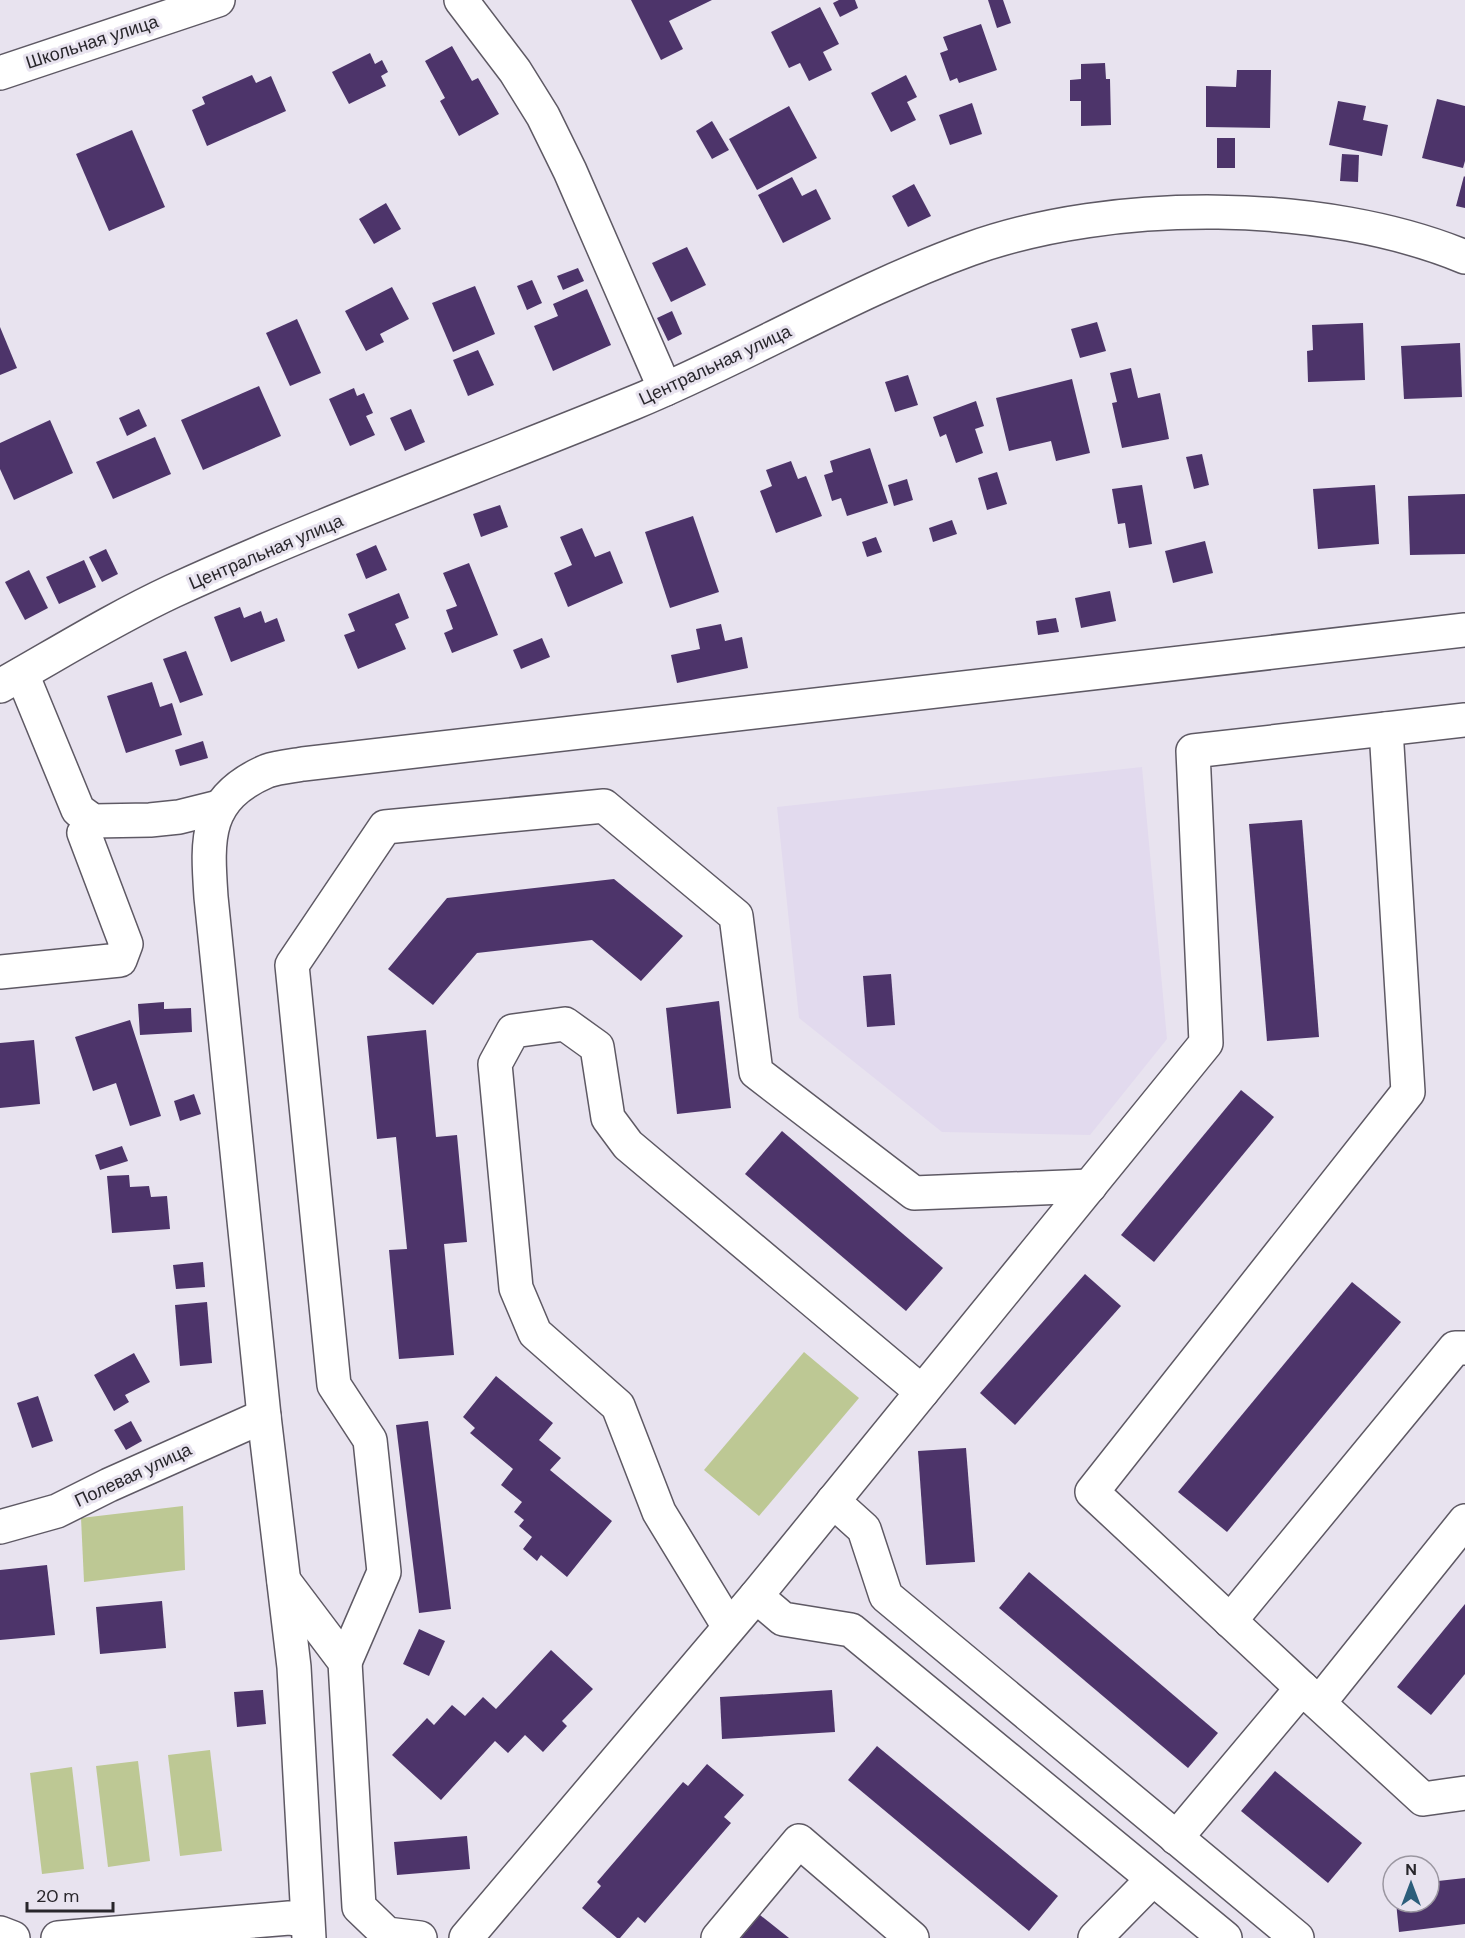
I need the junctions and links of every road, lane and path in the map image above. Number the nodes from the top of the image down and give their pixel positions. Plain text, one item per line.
1 (218, 0) edge
2 (461, 0) edge
3 (0, 72) edge
4 (1465, 257) edge
5 (665, 389) junction
6 (1465, 630) edge
7 (11, 680) edge
8 (1465, 720) edge
9 (1386, 729) junction
10 (219, 807) junction
11 (93, 821) junction
12 (0, 972) edge
13 (1090, 1186) junction
14 (1465, 1348) edge
15 (922, 1392) junction
16 (264, 1416) junction
17 (833, 1501) junction
18 (1465, 1521) edge
19 (0, 1527) edge
20 (284, 1581) junction
21 (756, 1596) junction
22 (1230, 1621) junction
23 (729, 1627) junction
24 (345, 1662) junction
25 (1310, 1696) junction
26 (1465, 1793) edge
27 (1176, 1838) junction
28 (1153, 1878) junction
29 (308, 1929) edge
30 (0, 1933) edge
31 (13, 1938) edge
32 (58, 1938) edge
33 (420, 1938) edge
34 (466, 1938) edge
35 (718, 1938) edge
36 (912, 1938) edge
37 (1095, 1938) edge
38 (1225, 1938) edge
39 (1297, 1938) edge

1 - 3 street, Школьная улица
2 - 5 street
4 - 5 street, Центральная улица
5 - 7 street, Центральная улица
6 - 10 street
7 - 11 street
8 - 9 street
9 - 13 street
9 - 22 street
10 - 11 street
10 - 16 street
11 - 12 street
13 - 15 street
13 - 24 street
14 - 22 street
15 - 17 street
15 - 23 street
16 - 19 street, Полевая улица
16 - 20 street
17 - 21 street
17 - 27 street
18 - 25 street
20 - 24 street
20 - 29 street
21 - 23 street
21 - 28 street
22 - 25 street
23 - 34 street
24 - 33 street
25 - 26 street
25 - 27 street
27 - 39 street
28 - 37 street
28 - 38 street
29 - 32 street
30 - 31 street
35 - 36 street

